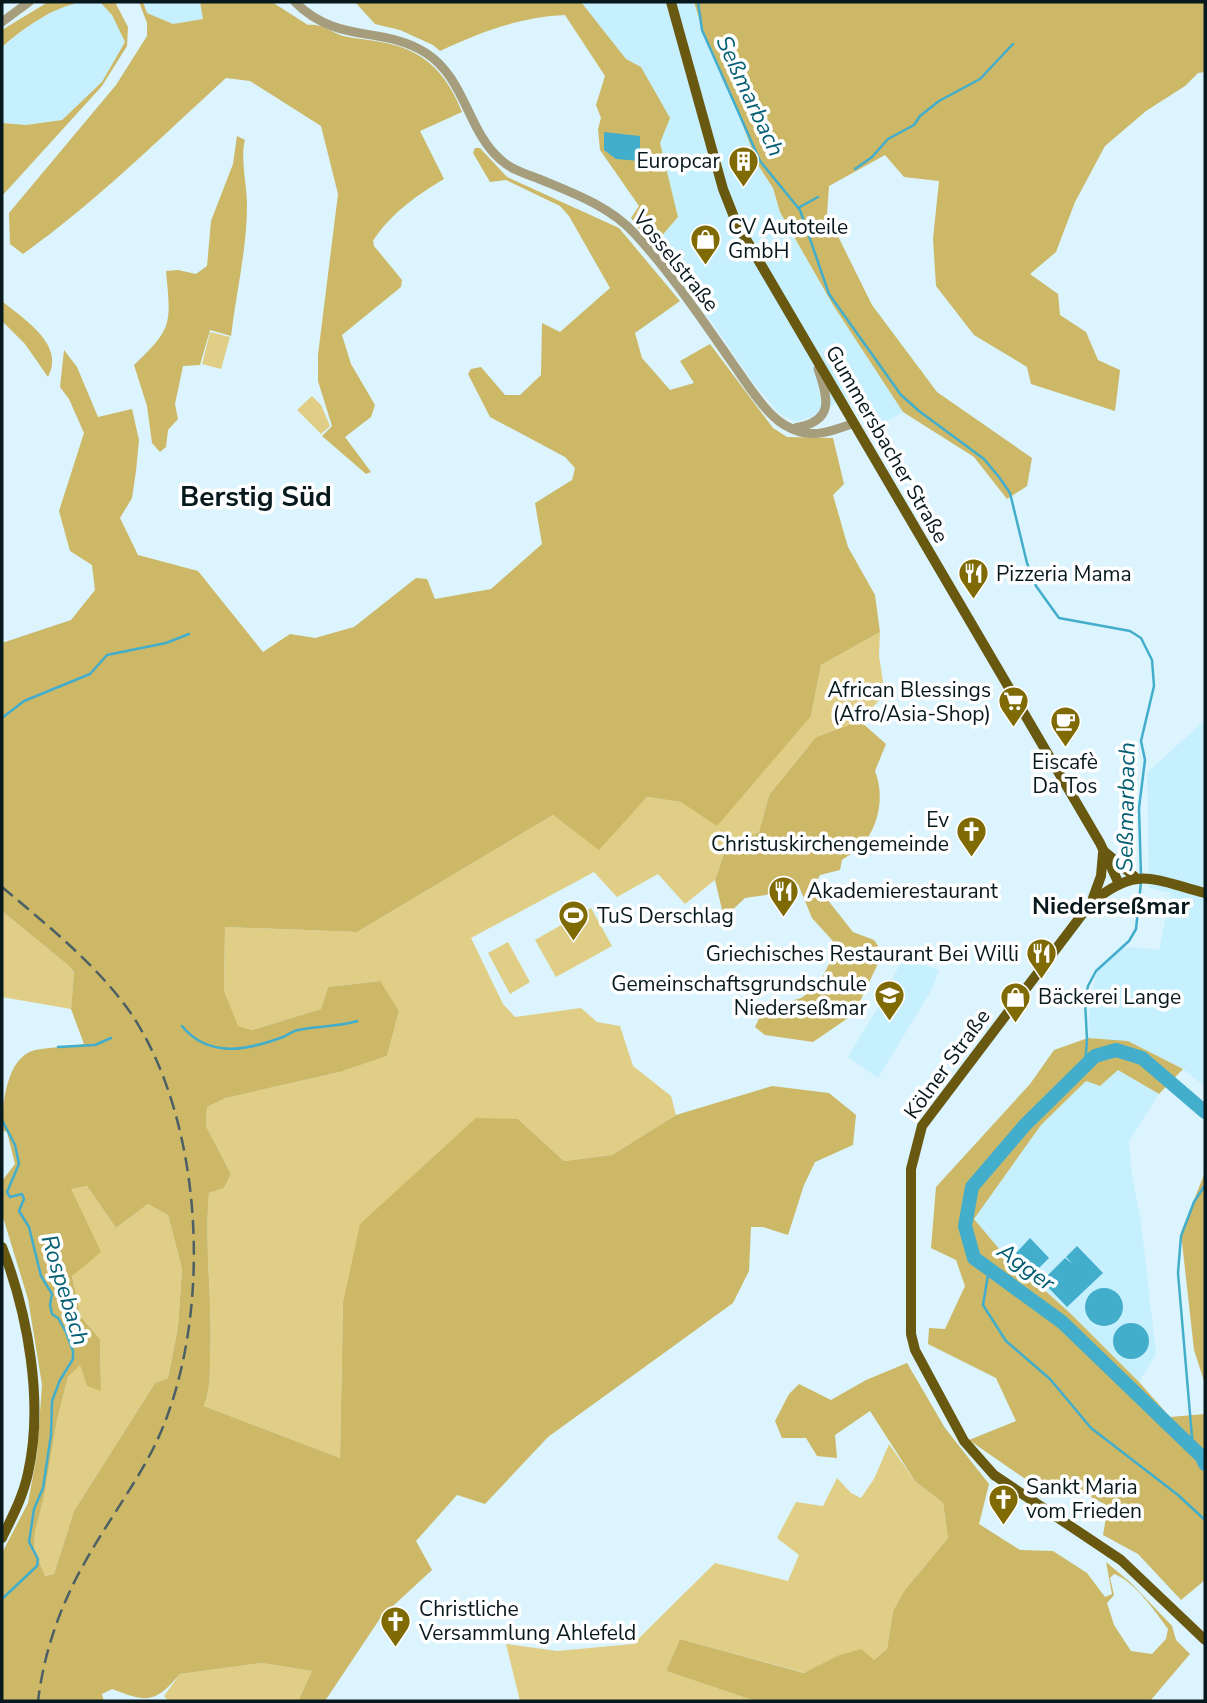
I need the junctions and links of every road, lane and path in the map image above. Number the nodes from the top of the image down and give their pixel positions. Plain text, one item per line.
1 (29, 2) edge
2 (295, 2) edge
3 (671, 2) edge
4 (2, 22) edge
5 (816, 361) junction
6 (852, 424) junction
7 (793, 429) junction
8 (1103, 850) junction
9 (1140, 877) junction
10 (1118, 884) junction
11 (1205, 893) edge
12 (1090, 904) junction
13 (2, 1247) edge
14 (2, 1538) edge
15 (1205, 1640) edge

1 - 4 street
2 - 7 street, Vosselstraße
3 - 5 main road, Gummersbacher Straße
5 - 6 main road, Gummersbacher Straße
5 - 7 street
6 - 7 street
6 - 8 main road, Gummersbacher Straße
8 - 9 main road
8 - 10 main road, Gummersbacher Straße
8 - 12 main road
9 - 10 main road, Kölner Straße
9 - 11 main road
10 - 12 main road, Kölner Straße
12 - 15 main road, Kölner Straße
13 - 14 main road

